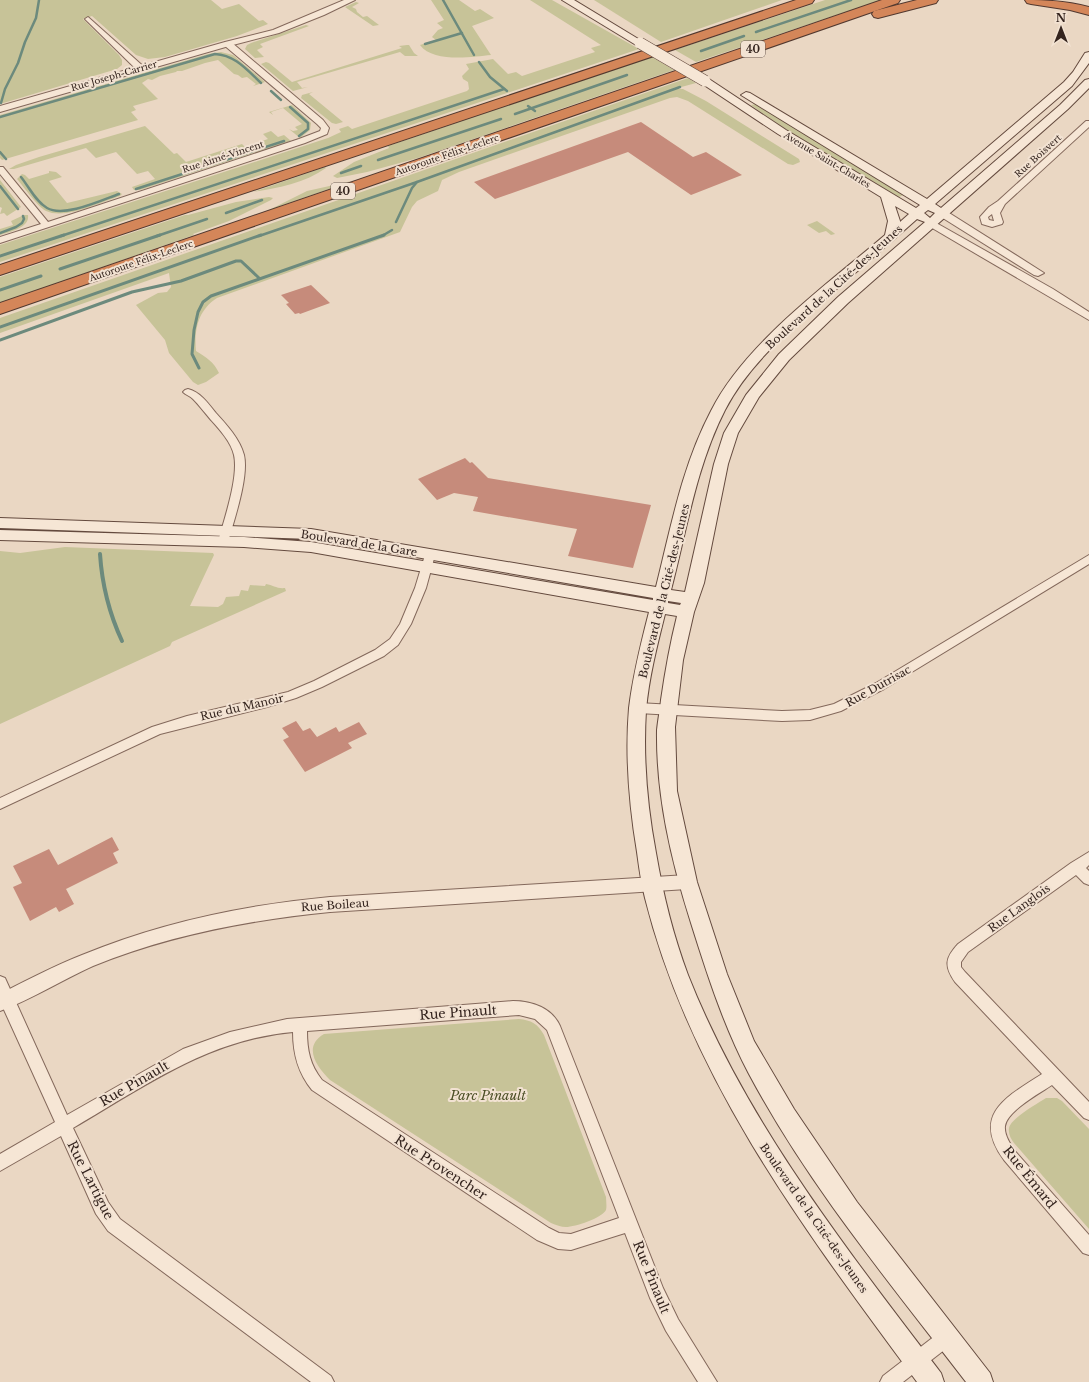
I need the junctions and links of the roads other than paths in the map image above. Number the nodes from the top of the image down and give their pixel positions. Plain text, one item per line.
1 (334, 0) edge
2 (351, 0) edge
3 (567, 0) edge
4 (586, 0) edge
5 (894, 0) edge
6 (932, 0) edge
7 (1031, 0) edge
8 (1077, 0) edge
9 (804, 1) edge
10 (1089, 2) edge
11 (1089, 12) edge
12 (88, 19) dead end
13 (820, 25) junction
14 (228, 44) junction
15 (1089, 55) edge
16 (141, 69) junction
17 (710, 79) junction
18 (1089, 82) edge
19 (0, 109) edge
20 (1089, 123) edge
21 (0, 169) edge
22 (886, 195) junction
23 (1001, 203) dead end
24 (928, 204) junction
25 (916, 214) junction
26 (937, 218) junction
27 (46, 225) junction
28 (891, 236) junction
29 (0, 240) edge
30 (0, 270) edge
31 (1089, 306) edge
32 (0, 309) edge
33 (1089, 317) edge
34 (188, 392) dead end
35 (0, 523) edge
36 (0, 535) edge
37 (225, 536) junction
38 (1089, 560) edge
39 (429, 561) junction
40 (660, 601) junction
41 (688, 606) junction
42 (638, 708) junction
43 (667, 711) junction
44 (0, 804) edge
45 (1089, 858) edge
46 (1076, 867) junction
47 (1089, 879) edge
48 (687, 882) junction
49 (651, 883) junction
50 (0, 983) edge
51 (3, 1001) edge
52 (300, 1025) junction
53 (1054, 1075) junction
54 (1089, 1113) edge
55 (64, 1124) junction
56 (0, 1163) edge
57 (630, 1223) junction
58 (1089, 1247) edge
59 (946, 1338) junction
60 (916, 1360) junction
61 (325, 1382) edge
62 (708, 1382) edge
63 (889, 1382) edge
64 (932, 1382) edge
65 (981, 1382) edge

1 - 14 street, Rue Joseph-Carrier
2 - 14 street, Rue Joseph-Carrier
3 - 17 main road, Avenue Saint-Charles, bridge
4 - 17 main road, Avenue Saint-Charles
5 - 13 highway, Autoroute Félix-Leclerc / 40
6 - 13 highway
7 - 11 highway
8 - 10 highway
9 - 30 highway
12 - 16 street
13 - 32 highway, Autoroute Félix-Leclerc / 40
14 - 16 street, Rue Joseph-Carrier
14 - 27 street, Rue Aimé-Vincent
15 - 24 main road, Boulevard de la Cité-des-Jeunes
16 - 19 street, Rue Joseph-Carrier
17 - 22 main road, Avenue Saint-Charles
17 - 24 main road, Avenue Saint-Charles
18 - 26 main road, Boulevard de la Cité-des-Jeunes
20 - 23 street, Rue Boisvert
21 - 27 street
22 - 25 main road, Avenue Saint-Charles
22 - 28 main road
24 - 25 main road, Boulevard de la Cité-des-Jeunes
24 - 26 main road, Avenue Saint-Charles
25 - 26 main road, Avenue Saint-Charles
25 - 28 main road, Boulevard de la Cité-des-Jeunes
26 - 31 street, Avenue Saint-Charles
26 - 33 street, Avenue Saint-Charles
26 - 41 main road, Boulevard de la Cité-des-Jeunes
27 - 29 street, Rue Aimé-Vincent
28 - 40 main road, Boulevard de la Cité-des-Jeunes
34 - 37 street
35 - 37 main road, Boulevard de la Gare
36 - 37 main road, Boulevard de la Gare
37 - 39 main road, Boulevard de la Gare
38 - 43 street, Rue Dutrisac
39 - 40 main road, Boulevard de la Gare
39 - 44 street, Rue du Manoir
40 - 41 main road, Boulevard de la Gare
40 - 42 main road, Boulevard de la Cité-des-Jeunes
41 - 43 main road, Boulevard de la Cité-des-Jeunes
42 - 43 street, Rue Dutrisac
42 - 49 main road, Boulevard de la Cité-des-Jeunes
43 - 48 main road, Boulevard de la Cité-des-Jeunes
45 - 46 street, Rue Langlois
46 - 47 street
46 - 53 street, Rue Langlois
48 - 49 street, Rue Boileau
48 - 59 main road, Boulevard de la Cité-des-Jeunes
49 - 51 street, Rue Boileau
49 - 60 main road, Boulevard de la Cité-des-Jeunes
50 - 51 street, Rue Lartigue
51 - 55 street, Rue Lartigue
52 - 55 street, Rue Pinault
52 - 57 street, Rue Provencher
52 - 57 street, Rue Pinault
53 - 54 street
53 - 58 street, Rue Émard
55 - 56 street, Rue Pinault
55 - 61 street, Rue Lartigue
57 - 62 street, Rue Pinault
59 - 60 street
59 - 65 main road, Boulevard de la Cité-des-Jeunes
60 - 63 street
60 - 64 main road, Boulevard de la Cité-des-Jeunes

